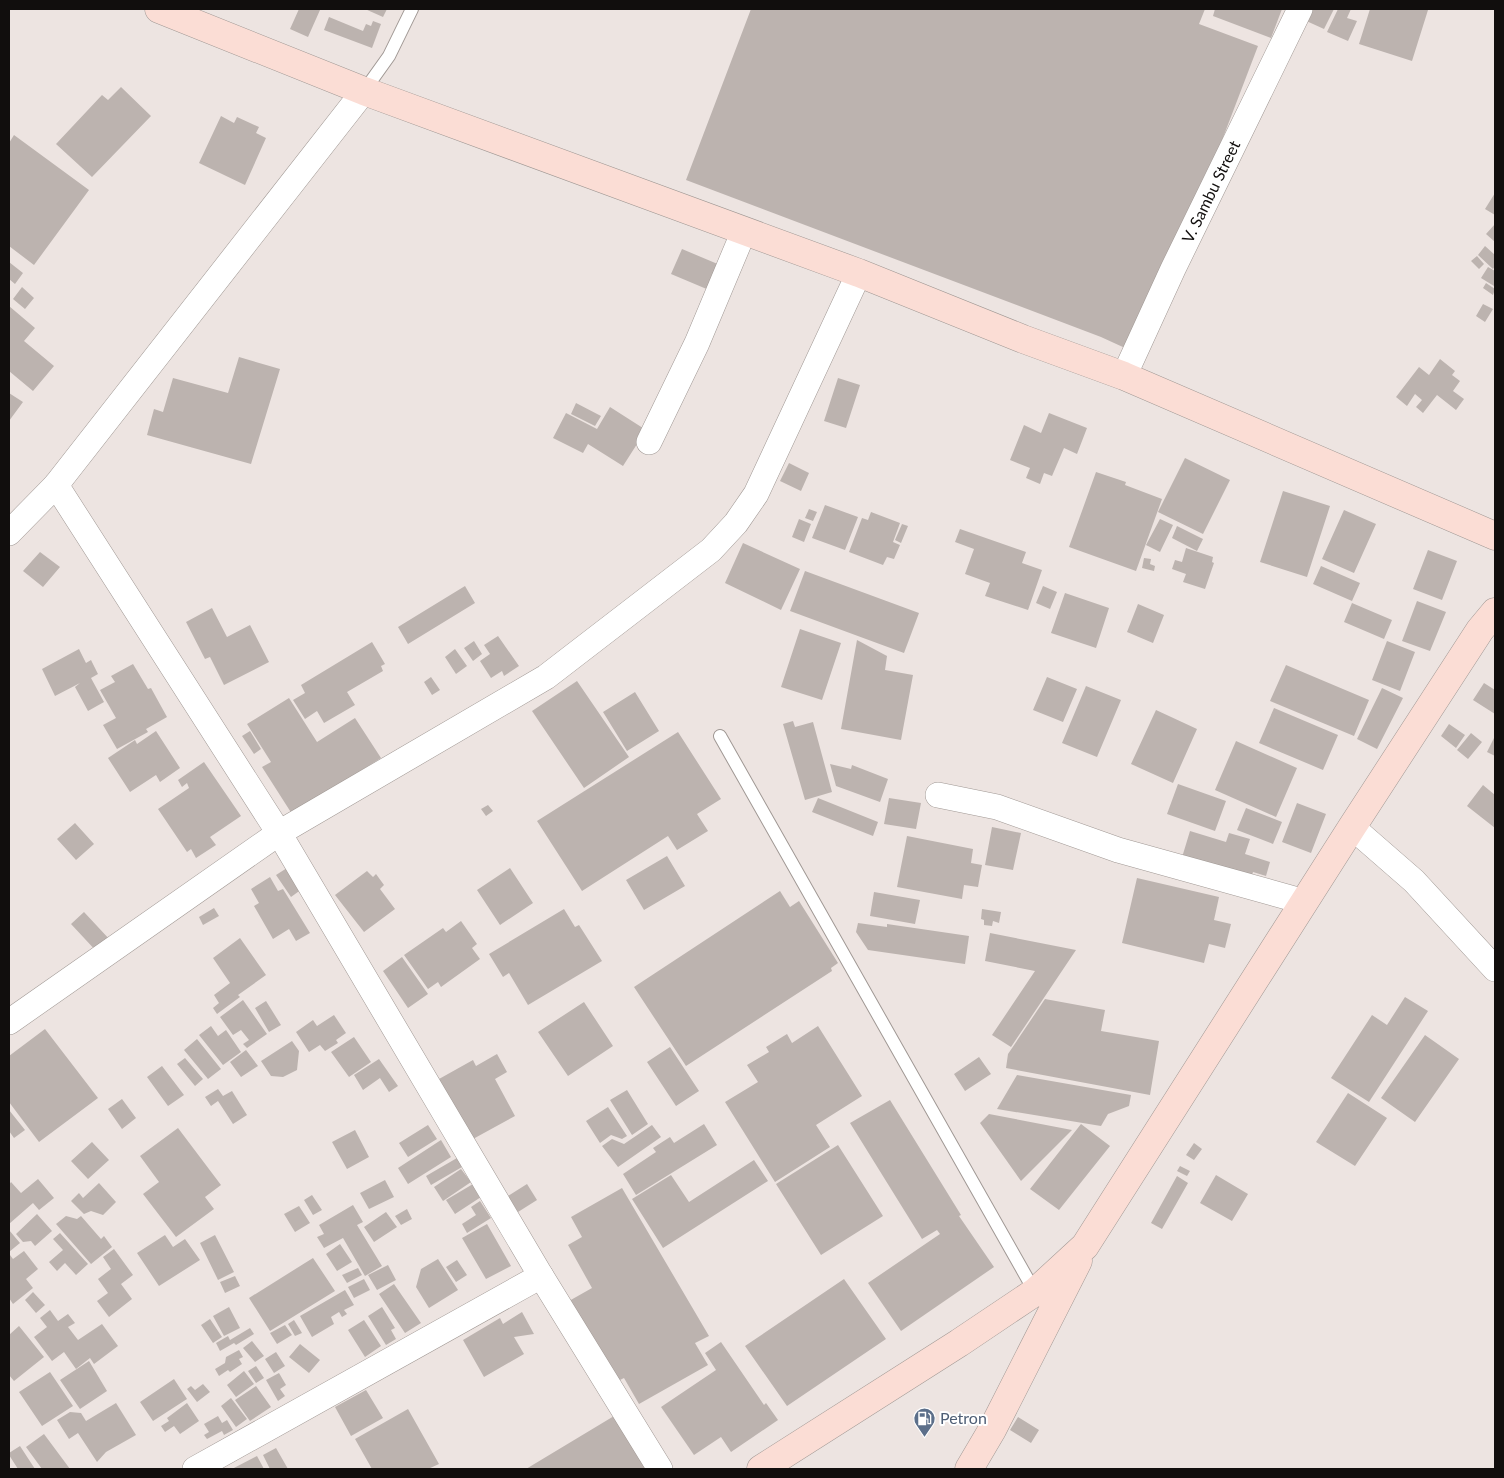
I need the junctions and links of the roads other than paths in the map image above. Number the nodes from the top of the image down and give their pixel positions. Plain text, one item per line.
1 (159, 9) edge
2 (412, 9) edge
3 (1300, 9) edge
4 (364, 91) junction
5 (744, 231) junction
6 (859, 273) junction
7 (1124, 376) junction
8 (649, 442) dead end
9 (56, 485) junction
10 (9, 533) edge
11 (1495, 536) edge
12 (1495, 612) edge
13 (720, 736) dead end
14 (938, 795) dead end
15 (1352, 827) junction
16 (279, 833) junction
17 (1305, 902) junction
18 (1495, 969) edge
19 (9, 1022) edge
20 (1085, 1246) junction
21 (541, 1276) junction
22 (1035, 1292) junction
23 (195, 1469) edge
24 (660, 1469) edge
25 (761, 1469) edge
26 (969, 1469) edge

1 - 4 main road
2 - 4 lane
3 - 7 street, V. Sambu Street
4 - 5 main road
4 - 9 street
5 - 6 main road
5 - 8 street
6 - 7 main road
6 - 16 street
7 - 11 main road
9 - 10 street
9 - 16 street
12 - 15 main road
13 - 22 lane
14 - 17 street
15 - 17 main road
15 - 18 street
16 - 19 street
16 - 21 street
17 - 20 main road
20 - 22 main road
20 - 26 main road
21 - 23 street
21 - 24 street
22 - 25 main road

